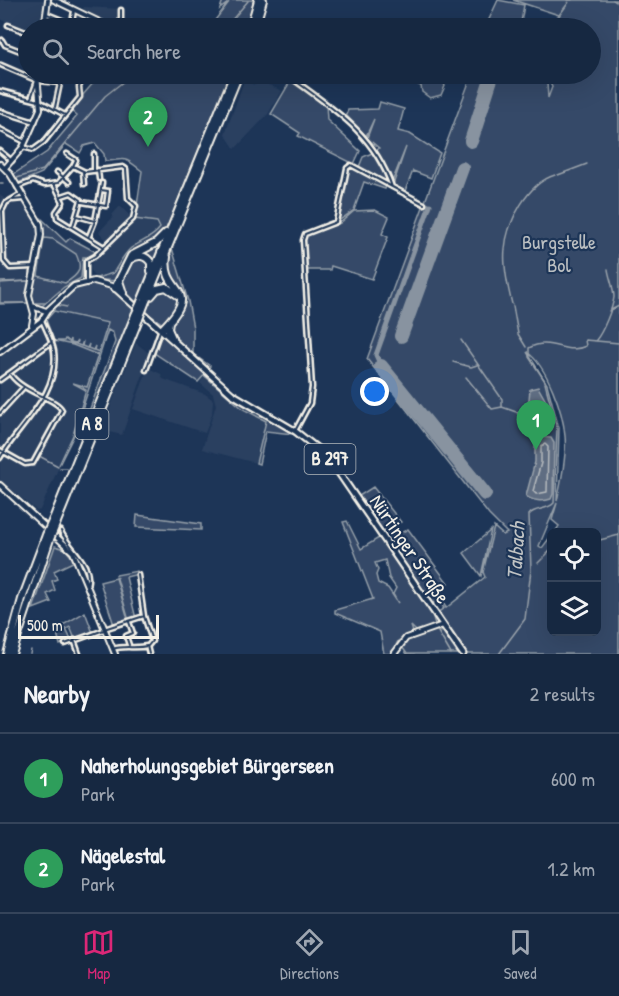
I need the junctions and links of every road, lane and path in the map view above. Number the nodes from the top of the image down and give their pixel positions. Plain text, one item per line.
1 (48, 0) edge
2 (54, 0) edge
3 (258, 0) edge
4 (263, 0) edge
5 (121, 10) dead end
6 (74, 11) junction
7 (46, 14) junction
8 (45, 18) edge
9 (56, 18) edge
10 (73, 18) edge
11 (90, 18) edge
12 (121, 18) edge
13 (253, 18) edge
14 (258, 18) edge
15 (8, 26) dead end
16 (18, 30) edge
17 (2, 40) dead end
18 (18, 50) edge
19 (1, 65) edge
20 (18, 72) edge
21 (36, 84) edge
22 (37, 84) edge
23 (60, 84) edge
24 (80, 84) edge
25 (230, 84) edge
26 (235, 84) edge
27 (300, 84) edge
28 (0, 91) edge
29 (31, 98) junction
30 (39, 101) junction
31 (55, 107) junction
32 (0, 111) edge
33 (65, 115) junction
34 (35, 122) junction
35 (0, 129) edge
36 (24, 144) junction
37 (0, 151) edge
38 (67, 154) dead end
39 (94, 154) dead end
40 (12, 161) junction
41 (0, 164) edge
42 (73, 165) junction
43 (5, 168) junction
44 (83, 171) junction
45 (94, 171) junction
46 (98, 171) junction
47 (57, 172) dead end
48 (64, 178) junction
49 (99, 179) dead end
50 (69, 182) dead end
51 (102, 183) dead end
52 (54, 184) junction
53 (84, 184) dead end
54 (17, 187) junction
55 (392, 187) junction
56 (101, 190) junction
57 (22, 196) junction
58 (62, 196) junction
59 (82, 202) junction
60 (424, 204) dead end
61 (99, 205) junction
62 (77, 216) junction
63 (95, 221) junction
64 (73, 226) junction
65 (172, 226) junction
66 (89, 236) junction
67 (104, 247) junction
68 (168, 247) junction
69 (126, 264) junction
70 (34, 269) junction
71 (86, 272) junction
72 (94, 281) junction
73 (150, 281) junction
74 (86, 282) junction
75 (117, 284) junction
76 (123, 293) joint
77 (144, 302) junction
78 (31, 305) junction
79 (178, 311) junction
80 (41, 315) junction
81 (169, 322) junction
82 (160, 331) junction
83 (172, 338) junction
84 (52, 342) junction
85 (0, 352) edge
86 (146, 370) dead end
87 (11, 375) junction
88 (0, 380) edge
89 (23, 388) junction
90 (42, 398) junction
91 (0, 413) edge
92 (295, 431) junction
93 (2, 451) edge
94 (0, 458) edge
95 (0, 485) edge
96 (61, 531) dead end
97 (48, 537) junction
98 (79, 567) dead end
99 (138, 575) dead end
100 (87, 585) junction
101 (144, 616) junction
102 (129, 622) junction
103 (443, 625) junction
104 (104, 630) junction
105 (74, 640) junction
106 (65, 644) dead end
107 (147, 646) junction
108 (131, 648) junction
109 (114, 652) edge
110 (7, 654) edge
111 (12, 654) edge
112 (79, 654) edge
113 (135, 654) edge
114 (149, 654) edge
115 (394, 654) edge
116 (463, 654) edge

1 - 7 street
2 - 6 street
3 - 13 highway
4 - 14 highway
5 - 12 street
6 - 10 street
6 - 11 street
7 - 8 street
7 - 9 street
15 - 16 street
17 - 18 street
19 - 20 street
21 - 29 street
22 - 30 street
23 - 31 street
24 - 33 street
25 - 65 highway, A 8
26 - 68 highway, A 8
27 - 55 street
28 - 29 street
29 - 30 street
30 - 31 street
30 - 34 street
31 - 33 street
32 - 34 street
33 - 36 street
34 - 36 street
35 - 36 street
36 - 40 street
37 - 40 street
38 - 42 street
39 - 45 street
40 - 43 street
41 - 43 street
42 - 44 street
42 - 48 street
43 - 54 street
44 - 45 street
44 - 53 street
45 - 46 street
46 - 49 street
46 - 67 street
47 - 48 street
48 - 50 street
48 - 52 street
51 - 56 street
52 - 54 street
52 - 58 street
54 - 57 street
55 - 60 street
55 - 92 street
56 - 61 street
56 - 61 street
57 - 70 street
57 - 70 street
58 - 59 street
58 - 64 street
59 - 61 street
59 - 62 street
61 - 63 street
62 - 63 street
62 - 64 street
63 - 66 street
64 - 66 street
65 - 69 highway
65 - 73 highway, A 8
66 - 67 street
67 - 71 street
68 - 77 highway, A 8
68 - 79 highway
69 - 73 highway
69 - 75 highway
70 - 78 street
71 - 72 street
71 - 74 street
72 - 74 street
72 - 75 street
73 - 77 highway, A 8
74 - 80 street
75 - 76 highway
76 - 82 main road, Nürtinger Straße / B 297
77 - 79 highway
77 - 97 highway, A 8, bridge
78 - 80 street
78 - 80 street
79 - 81 highway
80 - 84 street
80 - 85 street
81 - 82 highway
81 - 83 highway
82 - 83 main road, Nürtinger Straße / B 297
82 - 86 street
83 - 92 main road, Nürtinger Straße / B 297
84 - 87 street
84 - 90 street
87 - 88 street
87 - 89 street
89 - 90 street
89 - 91 street
90 - 93 street
90 - 93 street
92 - 103 main road, Nürtinger Straße / B 297
93 - 94 street
95 - 100 street
96 - 100 street
97 - 110 highway, A 8
97 - 111 highway, A 8
98 - 100 street
99 - 101 street
100 - 104 street
101 - 102 street
101 - 107 street
102 - 104 street
102 - 108 street
103 - 115 street
103 - 116 main road, Nürtinger Straße / B 297
104 - 105 street
104 - 109 street
105 - 106 street
105 - 112 street
107 - 108 street
107 - 114 street
108 - 109 street
108 - 113 street

